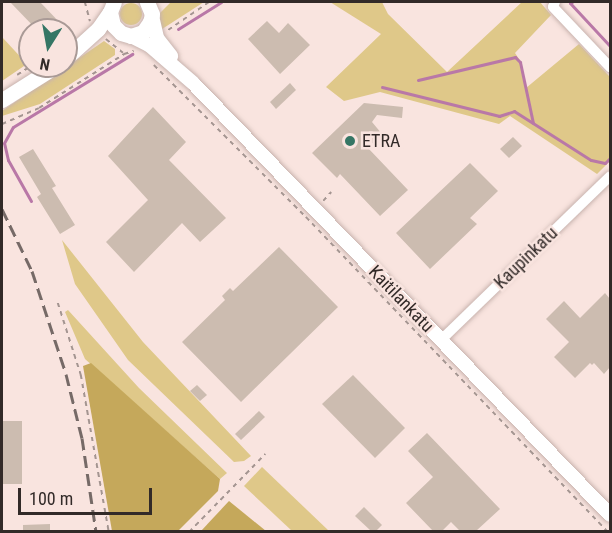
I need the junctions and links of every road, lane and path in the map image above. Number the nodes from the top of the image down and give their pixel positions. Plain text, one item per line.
1 (85, 2) edge
2 (164, 2) edge
3 (209, 2) edge
4 (555, 2) edge
5 (112, 5) edge
6 (150, 10) edge
7 (95, 25) dead end
8 (118, 35) junction
9 (161, 35) dead end
10 (78, 48) edge
11 (140, 52) dead end
12 (78, 53) edge
13 (123, 54) junction
14 (149, 60) dead end
15 (610, 68) edge
16 (37, 78) edge
17 (193, 83) junction
18 (2, 100) edge
19 (2, 124) edge
20 (610, 176) edge
21 (331, 192) dead end
22 (320, 204) dead end
23 (58, 303) dead end
24 (441, 340) junction
25 (265, 454) dead end
26 (610, 515) edge
27 (109, 531) edge
28 (189, 531) edge
29 (608, 531) edge

1 - 7 path
2 - 6 main road
3 - 9 path
4 - 15 street
5 - 8 main road
5 - 10 main road
6 - 8 main road
6 - 17 street, Kaitilankatu
8 - 12 main road
8 - 13 path
8 - 17 street, Kaitilankatu
11 - 13 path
13 - 19 path
14 - 29 path
16 - 18 main road
17 - 24 street, Kaitilankatu
20 - 24 street, Kaupinkatu
21 - 22 path
23 - 27 path
24 - 26 street, Kaitilankatu
25 - 28 path

